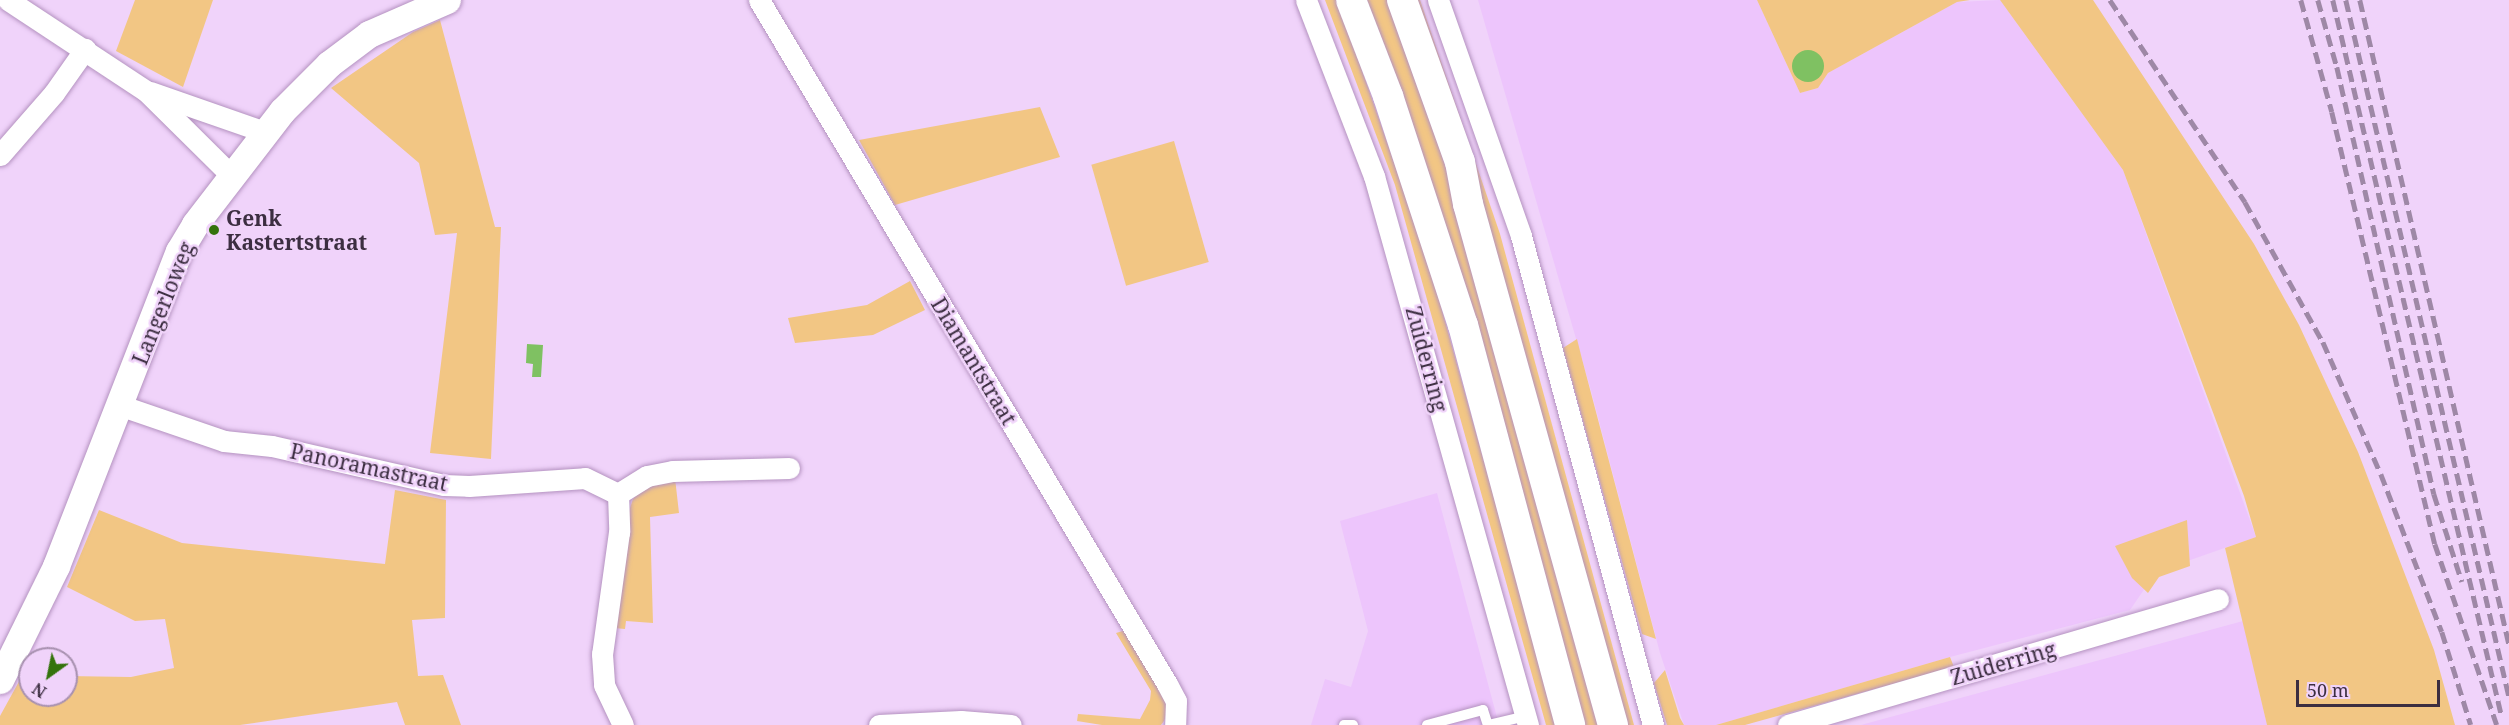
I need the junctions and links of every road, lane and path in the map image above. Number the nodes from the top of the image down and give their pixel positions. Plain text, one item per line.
1 (8, 0) edge
2 (447, 0) edge
3 (759, 0) edge
4 (1306, 0) edge
5 (1351, 0) edge
6 (1402, 0) edge
7 (1438, 0) edge
8 (419, 5) edge
9 (85, 50) junction
10 (147, 91) junction
11 (265, 132) junction
12 (0, 155) edge
13 (232, 176) junction
14 (122, 406) junction
15 (789, 468) dead end
16 (618, 494) junction
17 (2218, 599) dead end
18 (0, 680) edge
19 (1527, 721) edge
20 (623, 725) edge
21 (879, 725) edge
22 (1011, 725) edge
23 (1175, 725) edge
24 (1344, 725) edge
25 (1353, 725) edge
26 (1427, 725) edge
27 (1570, 725) edge
28 (1613, 725) edge
29 (1653, 725) edge
30 (1788, 725) edge

1 - 9 street
2 - 8 street, Langerloweg
3 - 23 street, Diamantstraat
4 - 19 street, Zuiderring
5 - 27 main road, Zuiderring
6 - 28 main road
7 - 29 street
8 - 11 street, Langerloweg
9 - 10 street
9 - 12 street
10 - 11 street
10 - 13 street
11 - 13 street, Langerloweg
13 - 14 street, Langerloweg
14 - 16 street, Panoramastraat
14 - 18 street, Langerloweg
15 - 16 street
16 - 20 street
17 - 30 street, Zuiderring
19 - 26 lane
21 - 22 street
24 - 25 lane

